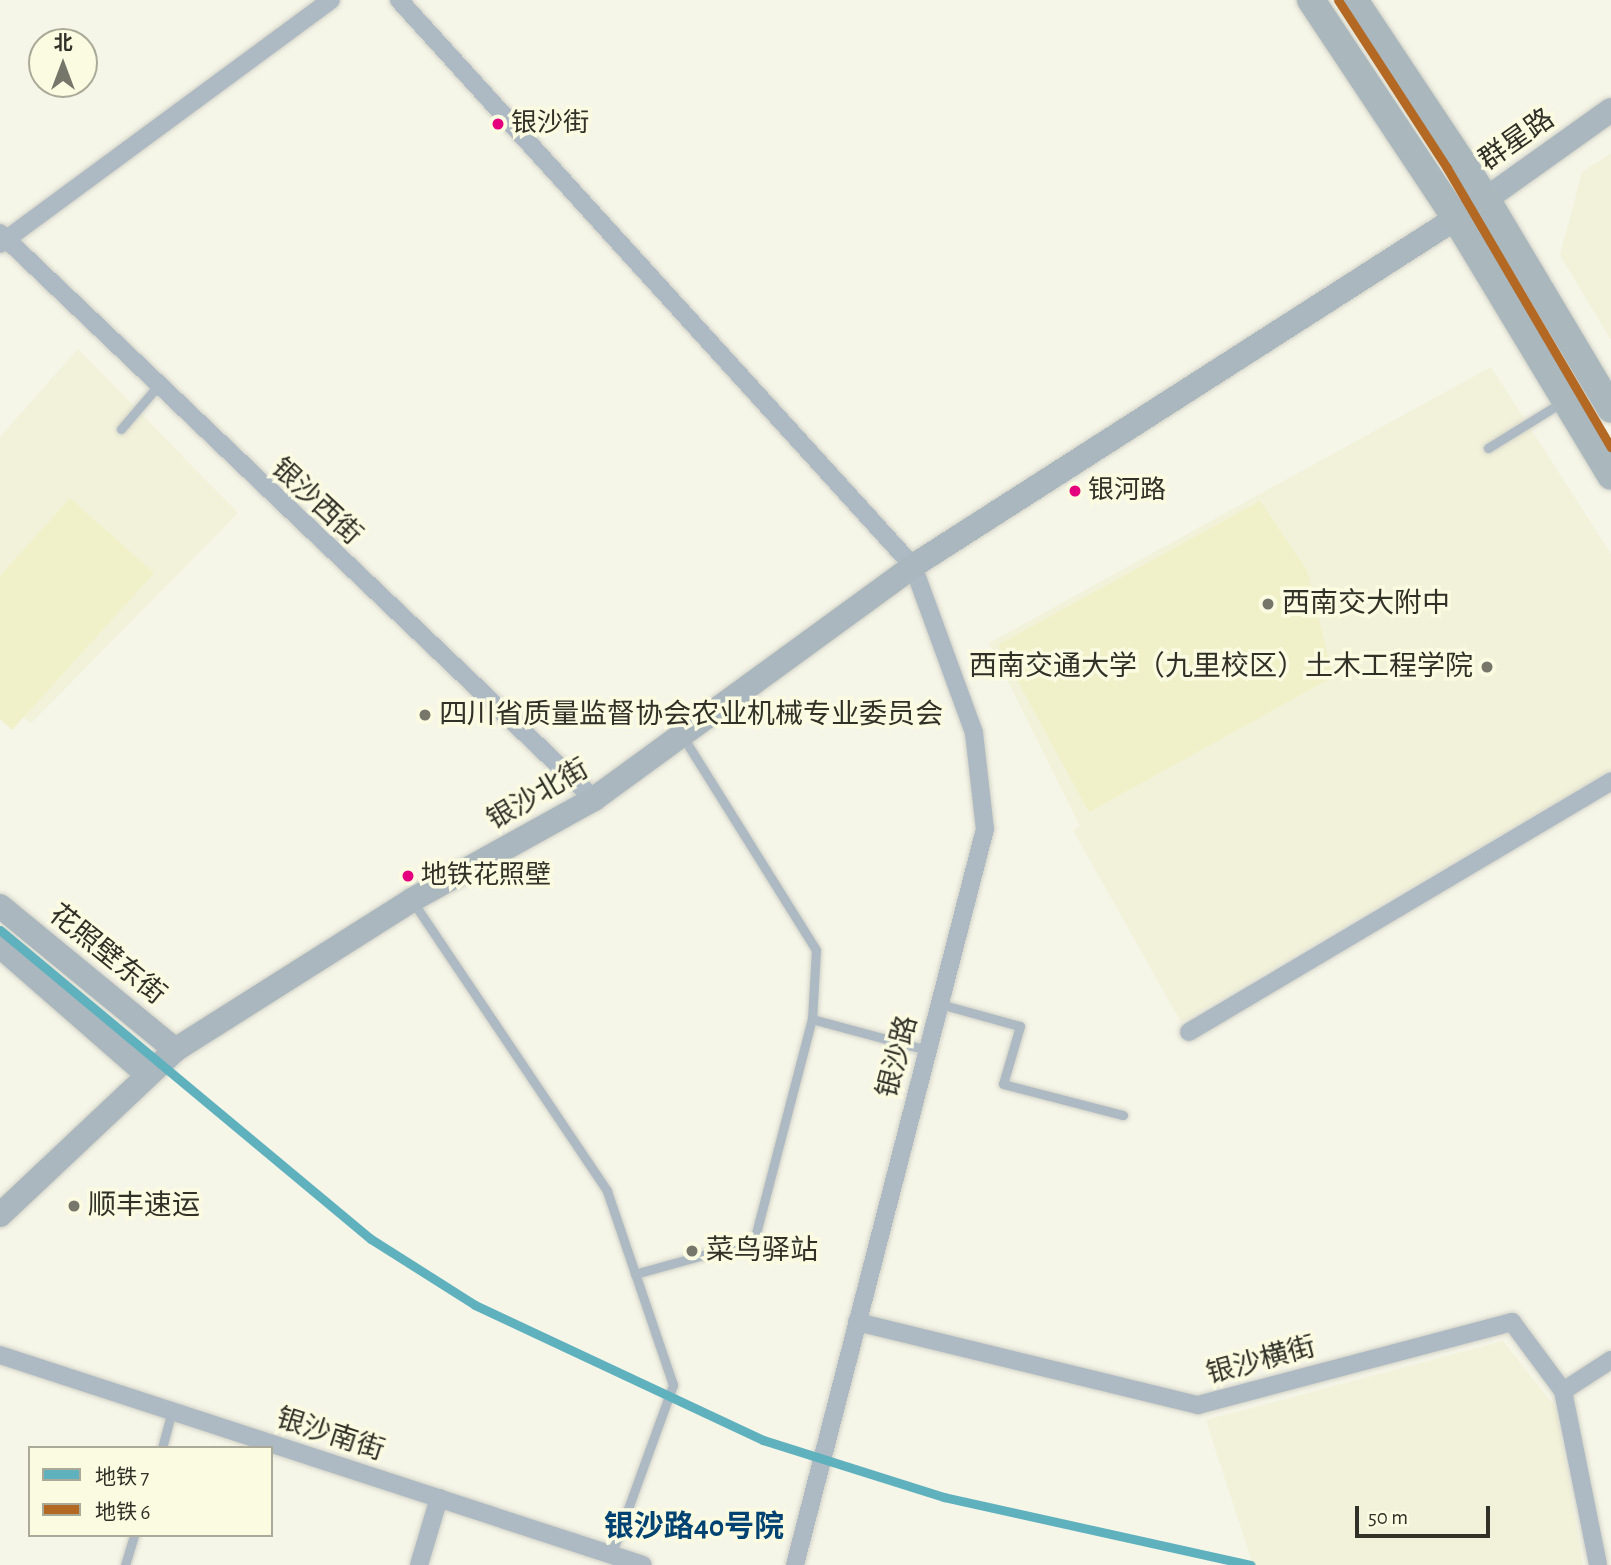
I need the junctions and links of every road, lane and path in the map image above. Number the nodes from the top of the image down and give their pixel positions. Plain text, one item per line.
1 (331, 0) edge
2 (399, 0) edge
3 (1311, 0) edge
4 (1354, 0) edge
5 (1611, 110) edge
6 (1486, 199) junction
7 (1455, 217) junction
8 (2, 239) edge
9 (156, 388) junction
10 (1566, 400) junction
11 (1611, 409) edge
12 (121, 429) dead end
13 (1488, 448) dead end
14 (1611, 475) edge
15 (913, 566) junction
16 (682, 735) junction
17 (1611, 780) edge
18 (594, 799) junction
19 (412, 901) junction
20 (0, 906) edge
21 (0, 946) edge
22 (940, 1004) junction
23 (813, 1019) junction
24 (1189, 1032) dead end
25 (175, 1050) junction
26 (927, 1050) junction
27 (148, 1075) junction
28 (1123, 1115) dead end
29 (0, 1215) edge
30 (635, 1274) junction
31 (858, 1322) junction
32 (0, 1355) edge
33 (1611, 1360) edge
34 (1563, 1391) junction
35 (172, 1412) junction
36 (163, 1446) edge
37 (439, 1498) junction
38 (133, 1537) edge
39 (611, 1555) junction
40 (125, 1565) edge
41 (419, 1565) edge
42 (643, 1565) edge
43 (795, 1565) edge
44 (1598, 1565) edge

1 - 8 street
2 - 15 street
3 - 7 main road
4 - 6 main road
5 - 6 street, 群星路
6 - 7 street, 群星路
6 - 11 main road
7 - 10 main road
7 - 15 street
8 - 9 street, 银沙西街
9 - 12 lane
9 - 18 street, 银沙西街
10 - 13 lane
10 - 14 main road
15 - 16 street, 银沙北街
15 - 22 street, 银沙路
16 - 18 street, 银沙北街
16 - 23 lane
17 - 24 street
18 - 19 street, 银沙北街
19 - 25 street, 银沙北街
19 - 30 lane
20 - 25 street, 花照壁东街
21 - 27 street
22 - 26 street, 银沙路
22 - 28 lane
23 - 26 lane
23 - 30 lane
25 - 27 street, 银沙北街
26 - 31 street, 银沙路
27 - 29 street, 银沙北街
30 - 39 lane
31 - 34 street, 银沙横街
31 - 43 street, 银沙路
32 - 35 street, 银沙南街
33 - 34 street
34 - 44 street
35 - 36 lane
35 - 37 street, 银沙南街
37 - 39 street, 银沙南街
37 - 41 street
38 - 40 lane
39 - 42 street, 银沙南街

